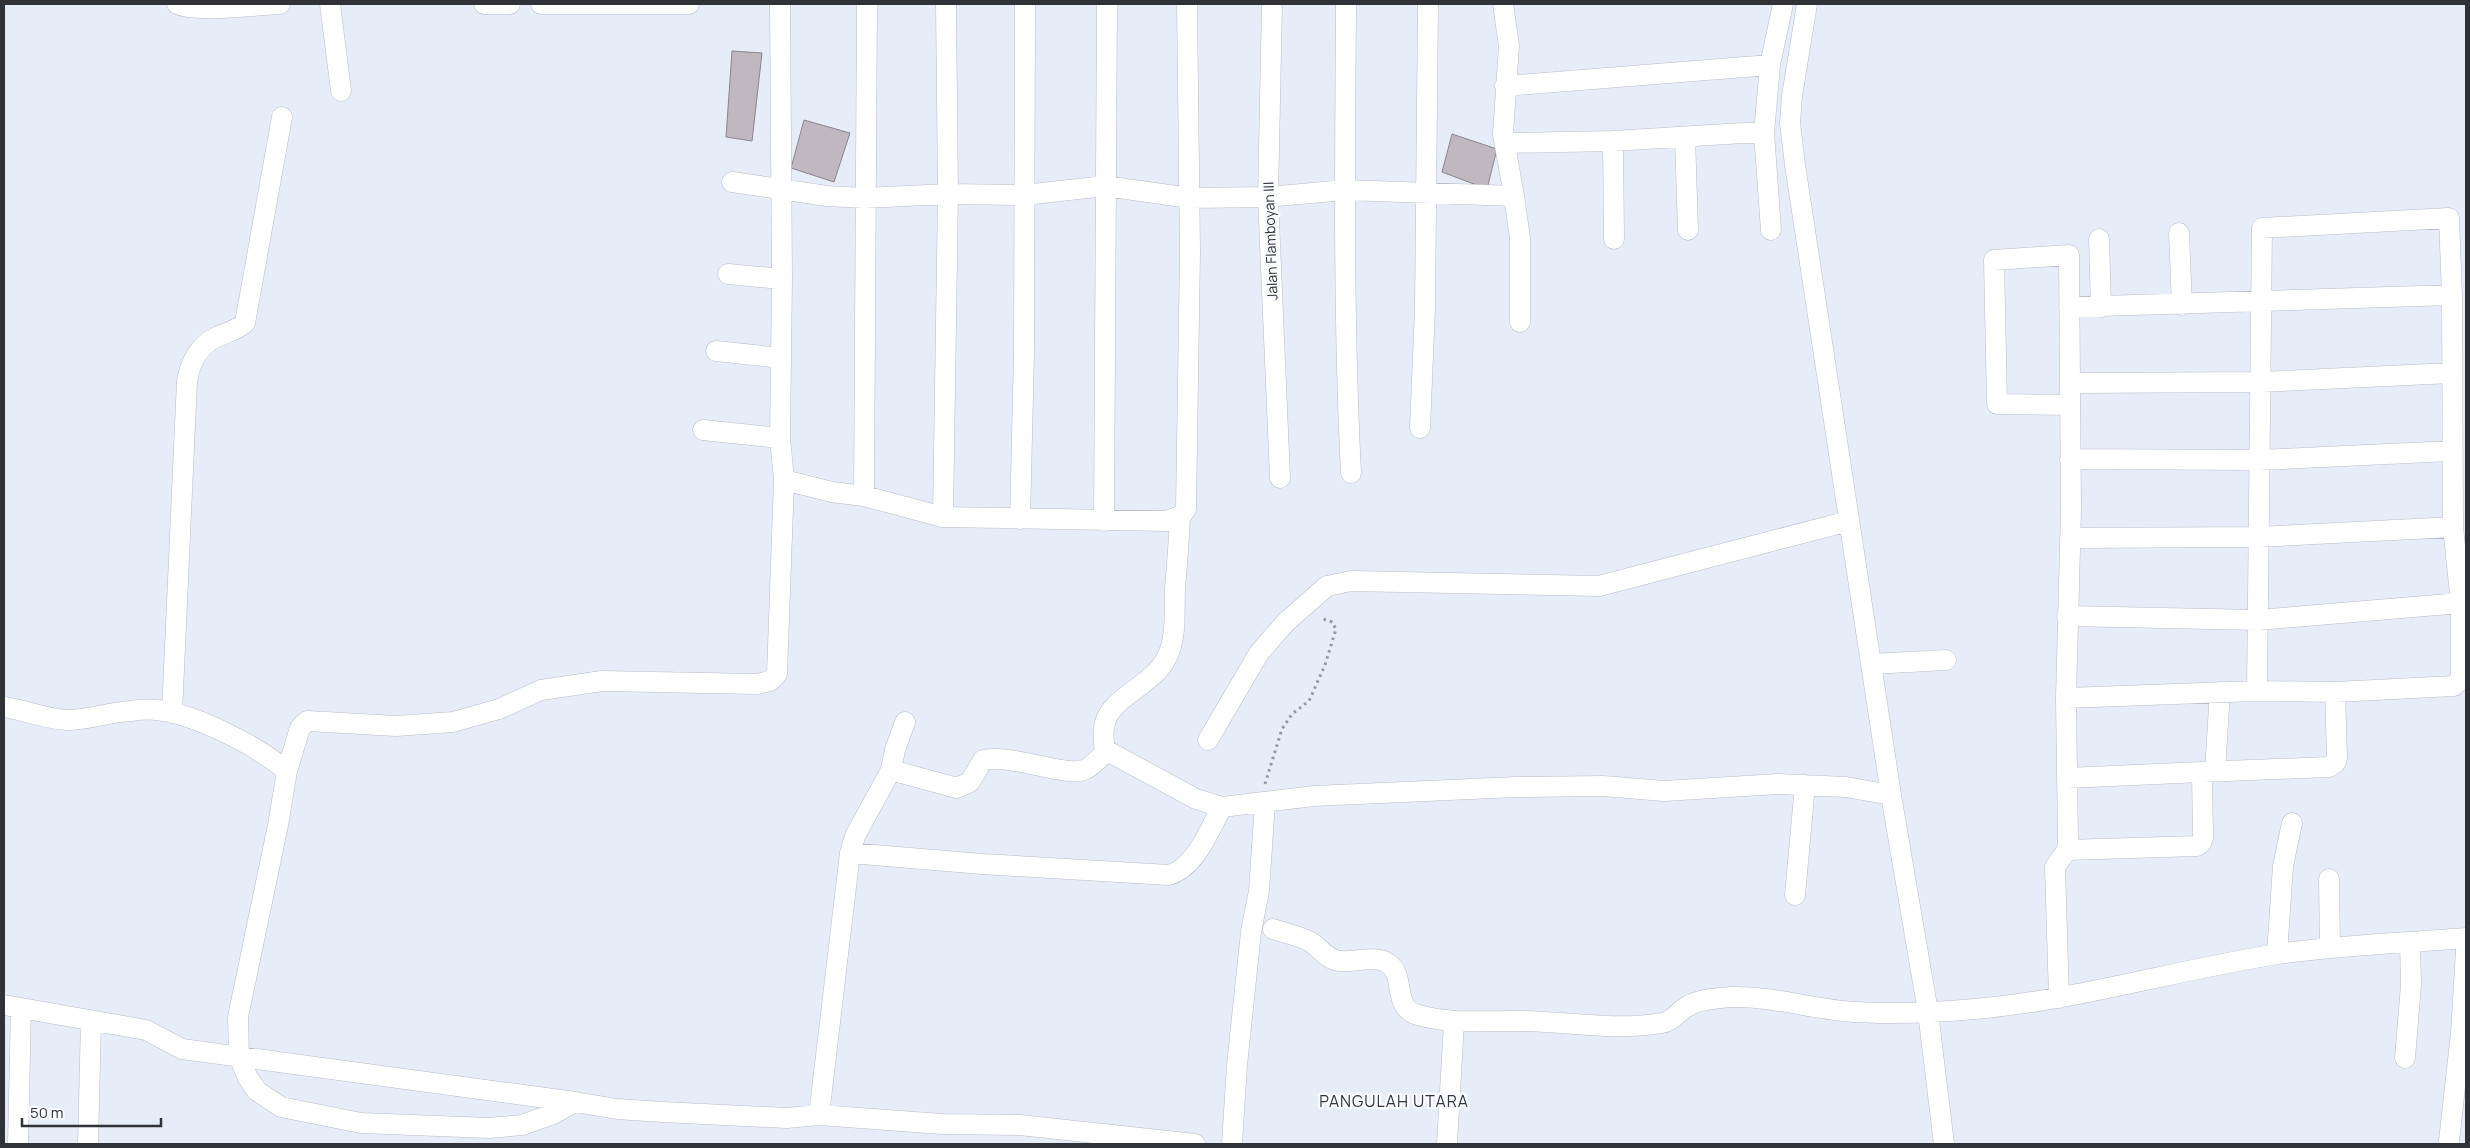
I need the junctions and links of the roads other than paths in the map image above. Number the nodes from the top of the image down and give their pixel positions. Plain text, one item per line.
1 (177, 4) edge
2 (280, 4) edge
3 (330, 4) edge
4 (484, 4) edge
5 (510, 4) edge
6 (541, 4) edge
7 (689, 4) edge
8 (780, 4) edge
9 (867, 4) edge
10 (946, 4) edge
11 (1025, 4) edge
12 (1107, 4) edge
13 (1187, 4) edge
14 (1272, 4) edge
15 (1346, 4) edge
16 (1428, 4) edge
17 (1503, 4) edge
18 (1782, 4) edge
19 (1807, 4) edge
20 (1770, 65) junction
21 (1505, 86) junction
22 (342, 91) dead end
23 (282, 117) dead end
24 (1775, 123) junction
25 (1685, 137) junction
26 (1613, 141) junction
27 (1505, 143) junction
28 (732, 182) dead end
29 (1105, 186) junction
30 (782, 190) junction
31 (1345, 190) junction
32 (1425, 192) junction
33 (948, 194) junction
34 (1024, 195) junction
35 (1514, 196) junction
36 (1268, 197) junction
37 (864, 198) junction
38 (1190, 198) junction
39 (1688, 230) dead end
40 (1771, 230) dead end
41 (2179, 234) dead end
42 (1614, 239) dead end
43 (2098, 239) dead end
44 (728, 274) dead end
45 (782, 279) junction
46 (2452, 295) junction
47 (2261, 303) junction
48 (2182, 305) junction
49 (2069, 307) junction
50 (2101, 307) junction
51 (1520, 322) dead end
52 (716, 351) dead end
53 (781, 358) junction
54 (2451, 373) junction
55 (2260, 382) junction
56 (2070, 383) junction
57 (2070, 405) junction
58 (1420, 428) dead end
59 (703, 430) dead end
60 (780, 438) junction
61 (2451, 451) junction
62 (2070, 459) junction
63 (2259, 460) junction
64 (1351, 473) dead end
65 (1280, 478) dead end
66 (784, 480) junction
67 (864, 496) junction
68 (943, 516) junction
69 (1180, 516) junction
70 (1020, 519) junction
71 (1104, 521) junction
72 (1849, 521) junction
73 (2453, 527) junction
74 (2259, 537) junction
75 (2070, 538) junction
76 (2461, 603) junction
77 (2067, 616) junction
78 (2258, 620) junction
79 (1946, 660) dead end
80 (1872, 664) junction
81 (2257, 691) junction
82 (2220, 692) junction
83 (2335, 692) junction
84 (2066, 698) junction
85 (4, 707) edge
86 (172, 713) junction
87 (905, 722) dead end
88 (1208, 740) dead end
89 (1105, 753) junction
90 (289, 763) junction
91 (891, 770) junction
92 (2209, 771) junction
93 (2067, 778) junction
94 (1805, 785) junction
95 (1891, 795) junction
96 (1265, 802) junction
97 (1222, 807) junction
98 (2292, 823) dead end
99 (2067, 850) junction
100 (850, 853) junction
101 (2329, 879) dead end
102 (1795, 895) dead end
103 (1273, 929) dead end
104 (2466, 938) edge
105 (2410, 942) junction
106 (2330, 948) junction
107 (2466, 950) edge
108 (2277, 954) junction
109 (2059, 998) junction
110 (12, 1007) edge
111 (1928, 1012) junction
112 (91, 1021) junction
113 (1454, 1022) junction
114 (239, 1057) junction
115 (2405, 1058) dead end
116 (575, 1102) junction
117 (819, 1115) junction
118 (1123, 1140) edge
119 (2449, 1141) dead end
120 (18, 1144) edge
121 (88, 1144) edge
122 (1195, 1144) edge
123 (1232, 1144) edge
124 (1447, 1144) edge
125 (1944, 1144) edge

1 - 2 street
3 - 22 street
4 - 5 street
6 - 7 street
8 - 30 street
9 - 37 street
10 - 33 street
11 - 34 street
12 - 29 street
13 - 38 street
14 - 36 street, Jalan Flamboyan III
15 - 31 street
16 - 32 street
17 - 21 street
18 - 20 street
19 - 24 street
20 - 21 street
20 - 24 street
21 - 27 street
23 - 86 street
24 - 25 street
24 - 40 street
24 - 72 street
25 - 26 street
25 - 39 street
26 - 27 street
26 - 42 street
27 - 35 street
28 - 30 street
29 - 34 street
29 - 38 street
29 - 71 street
30 - 37 street
30 - 45 street
31 - 32 street
31 - 36 street
31 - 64 street
32 - 35 street
32 - 58 street
33 - 34 street
33 - 37 street
33 - 68 street
34 - 70 street
35 - 51 street
36 - 38 street
36 - 65 street, Jalan Flamboyan III
37 - 67 street
38 - 69 street
41 - 48 street
43 - 50 street
44 - 45 street
45 - 53 street
46 - 47 street
46 - 47 street
46 - 54 street
47 - 48 street
47 - 55 street
48 - 50 street
49 - 50 street
49 - 56 street
49 - 57 street
52 - 53 street
53 - 60 street
54 - 55 street
54 - 61 street
55 - 56 street
55 - 63 street
56 - 57 street
57 - 62 street
59 - 60 street
60 - 66 street
61 - 63 street
61 - 73 street
62 - 63 street
62 - 75 street
63 - 74 street
66 - 67 street
66 - 90 street
67 - 68 street
68 - 70 street
69 - 71 street
69 - 89 street
70 - 71 street
72 - 80 street
72 - 88 street
73 - 74 street
73 - 76 street
74 - 75 street
74 - 78 street
75 - 77 street
76 - 78 street
76 - 83 street
77 - 78 street
77 - 84 street
78 - 81 street
79 - 80 street
80 - 95 street
81 - 82 street
81 - 83 street
82 - 84 street
82 - 92 street
83 - 92 street
84 - 93 street
85 - 86 street
86 - 90 street
87 - 91 street
89 - 91 street
89 - 97 street
90 - 114 street
91 - 100 street
92 - 93 street
92 - 99 street
93 - 99 street
94 - 95 street
94 - 96 street
94 - 102 street
95 - 111 street
96 - 97 street
96 - 123 street
97 - 100 street
98 - 108 street
99 - 109 street
100 - 117 street
101 - 106 street
103 - 113 street
104 - 105 street
105 - 106 street
105 - 115 street
106 - 108 street
107 - 119 street
108 - 109 street
109 - 111 street
110 - 112 street
110 - 120 street
111 - 113 street
111 - 125 street
112 - 114 street
112 - 121 street
113 - 124 street
114 - 116 street
114 - 116 street
116 - 117 street
117 - 118 street
118 - 122 street

